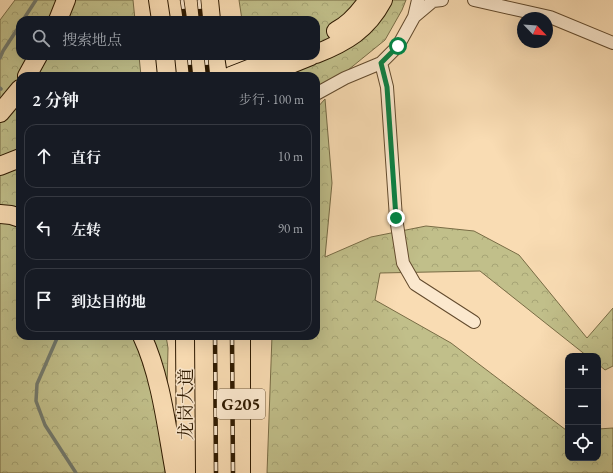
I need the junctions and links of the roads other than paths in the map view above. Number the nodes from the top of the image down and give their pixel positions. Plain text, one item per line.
1 (66, 0) edge
2 (158, 0) edge
3 (368, 0) edge
4 (383, 0) edge
5 (418, 0) edge
6 (442, 0) edge
7 (474, 0) edge
8 (60, 16) edge
9 (160, 16) edge
10 (414, 17) junction
11 (320, 40) edge
12 (613, 43) edge
13 (320, 52) edge
14 (36, 60) edge
15 (165, 60) edge
16 (216, 60) edge
17 (286, 60) edge
18 (381, 63) junction
19 (29, 72) edge
20 (167, 72) edge
21 (217, 72) edge
22 (245, 72) edge
23 (267, 72) edge
24 (320, 92) edge
25 (16, 93) edge
26 (0, 113) edge
27 (16, 160) edge
28 (0, 166) edge
29 (16, 172) edge
30 (0, 178) edge
31 (0, 214) edge
32 (16, 217) edge
33 (474, 322) dead end
34 (144, 340) edge
35 (185, 340) edge
36 (242, 341) edge
37 (175, 473) edge
38 (186, 473) edge
39 (241, 473) edge

1 - 8 highway
2 - 9 highway
3 - 11 highway
4 - 13 highway
5 - 10 street
6 - 10 street
7 - 12 street
10 - 18 street
14 - 19 highway
15 - 20 highway
16 - 21 highway
17 - 22 highway
17 - 23 highway
18 - 24 street
18 - 33 street
25 - 26 highway
27 - 28 highway
29 - 30 highway
31 - 32 highway
34 - 37 highway
35 - 38 highway, 龙岗大道
36 - 39 highway, G205

